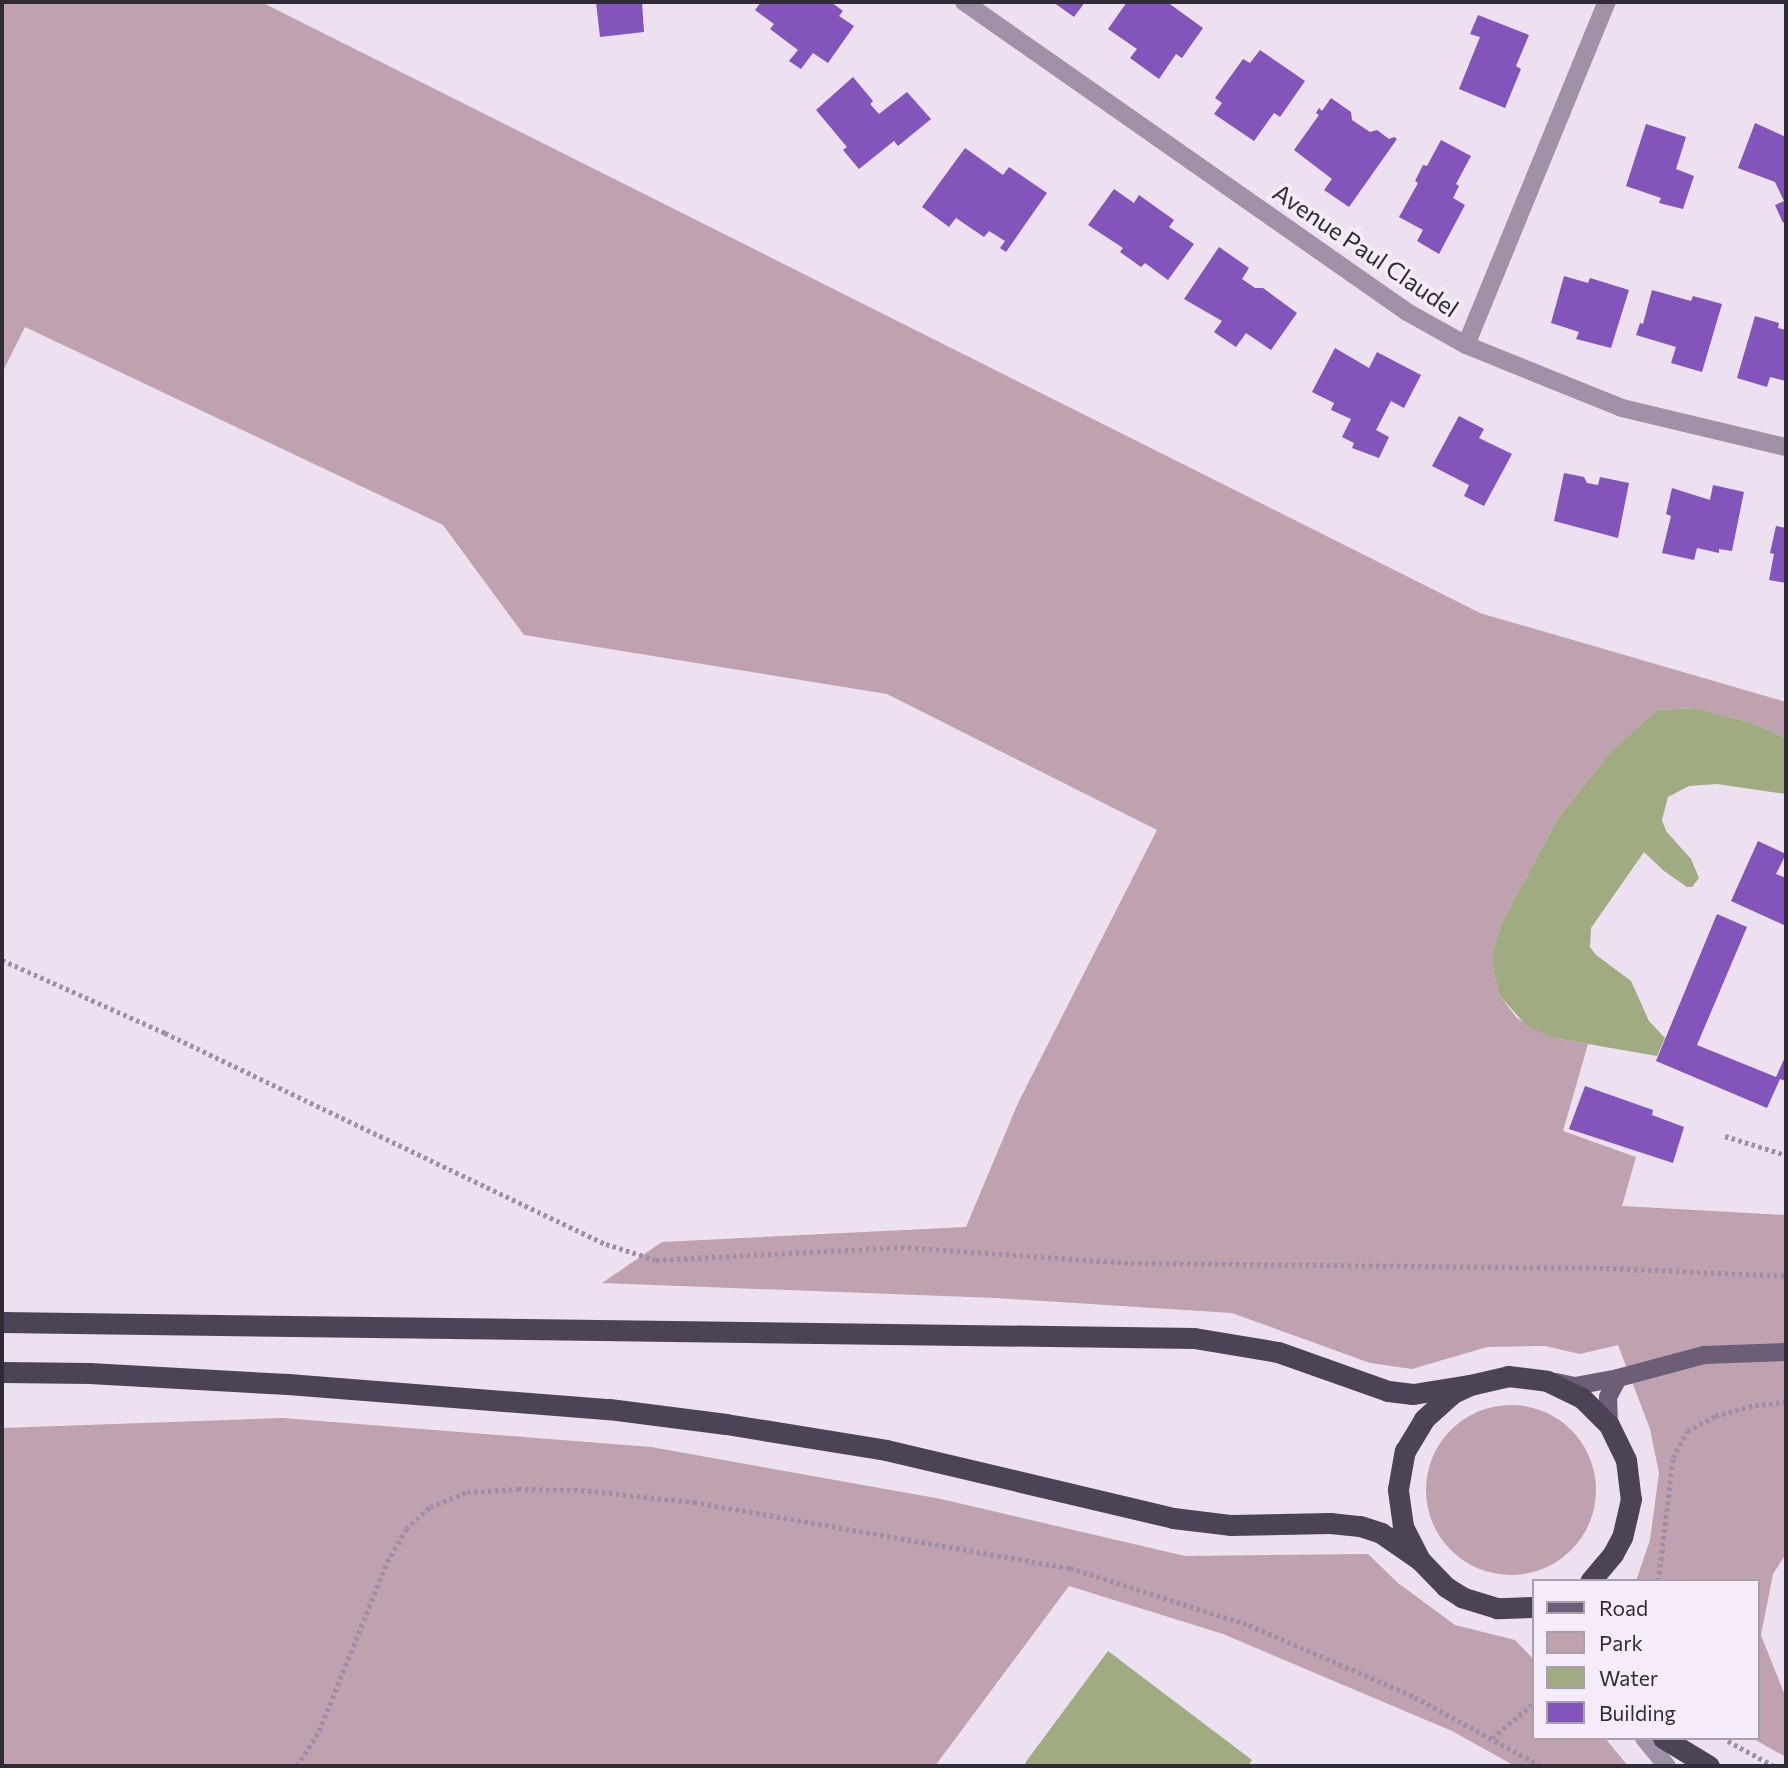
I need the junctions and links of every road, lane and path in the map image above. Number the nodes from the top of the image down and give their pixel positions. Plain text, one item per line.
1 (964, 2) edge
2 (1607, 2) edge
3 (1466, 345) junction
4 (1786, 447) edge
5 (2, 960) edge
6 (1725, 1136) dead end
7 (1786, 1155) edge
8 (1786, 1276) edge
9 (2, 1322) edge
10 (1786, 1352) edge
11 (2, 1372) edge
12 (1618, 1378) junction
13 (1547, 1381) junction
14 (1469, 1385) junction
15 (1786, 1402) edge
16 (1609, 1425) junction
17 (1420, 1560) junction
18 (1592, 1579) edge
19 (1658, 1579) edge
20 (1532, 1607) edge
21 (1532, 1705) edge
22 (1492, 1738) junction
23 (1646, 1740) edge
24 (1666, 1740) edge
25 (1727, 1740) edge
26 (297, 1766) edge
27 (1541, 1766) edge
28 (1667, 1766) edge
29 (1709, 1766) edge
30 (1774, 1766) edge

1 - 3 street, Avenue Paul Claudel
2 - 3 street
3 - 4 street, Avenue Paul Claudel
5 - 8 path
6 - 7 path
9 - 14 highway
10 - 12 main road
11 - 17 highway
12 - 13 main road
12 - 16 main road
13 - 14 highway
13 - 16 highway
14 - 17 highway
15 - 19 path
16 - 18 highway
17 - 20 highway
21 - 22 path
22 - 26 path
22 - 27 path
23 - 28 street
24 - 29 highway
25 - 30 path

